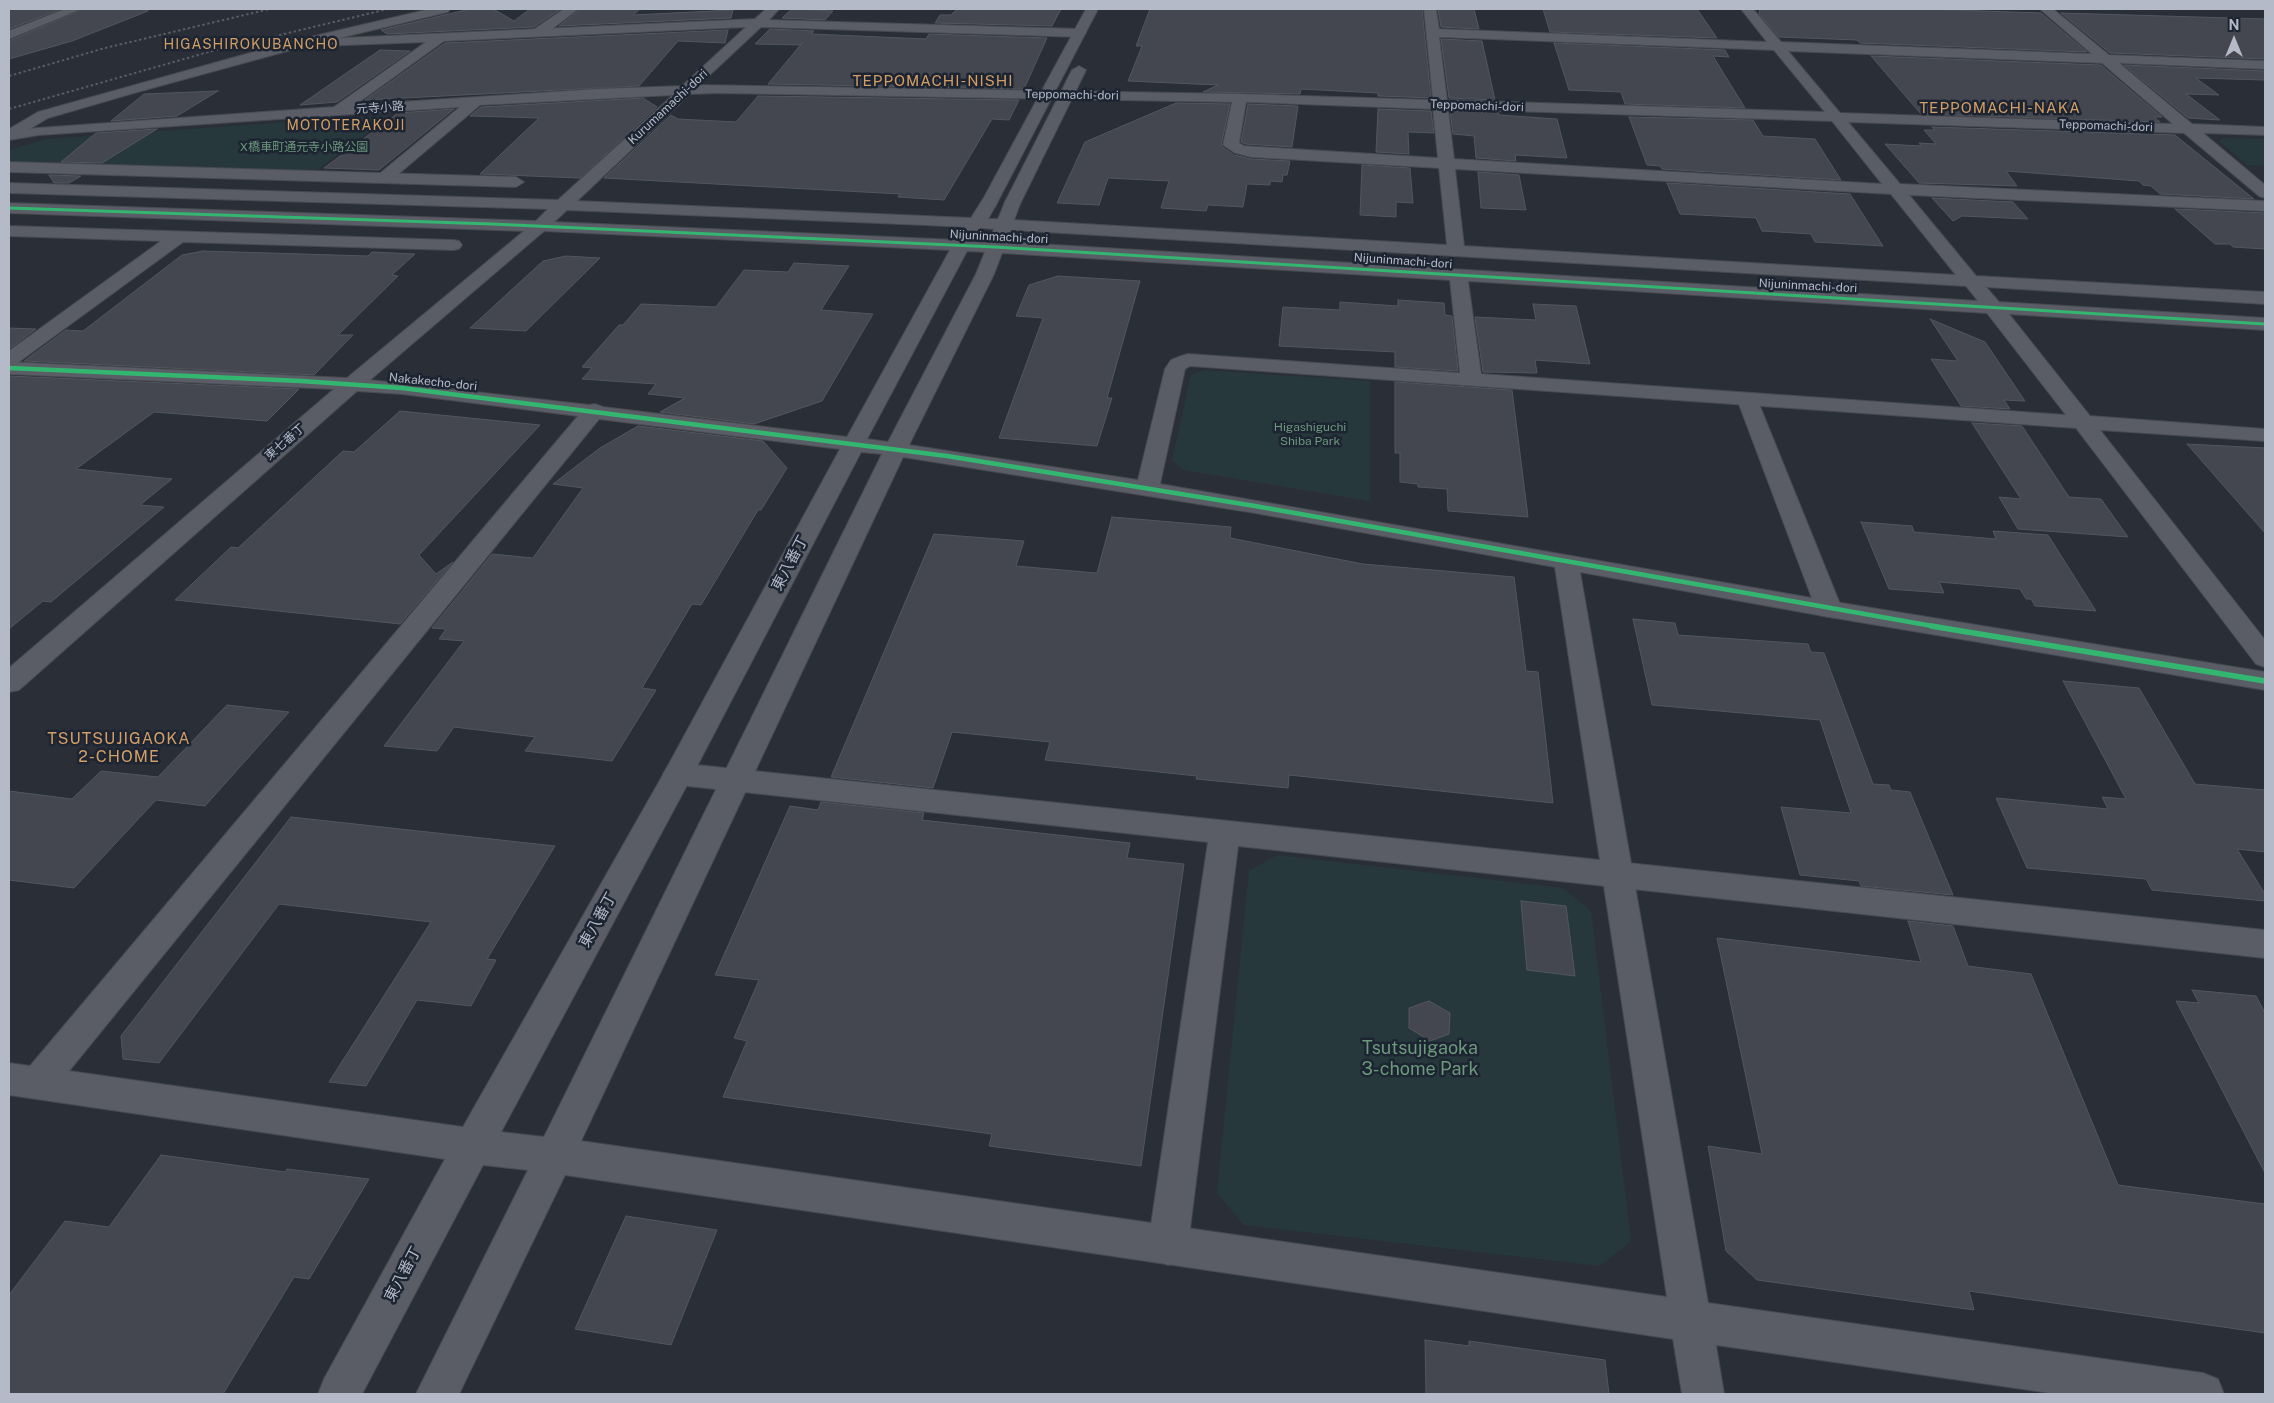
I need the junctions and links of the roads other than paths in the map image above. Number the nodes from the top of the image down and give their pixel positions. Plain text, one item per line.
1 (75, 9) edge
2 (444, 9) edge
3 (572, 9) edge
4 (773, 9) edge
5 (1092, 9) edge
6 (1430, 9) edge
7 (1747, 9) edge
8 (2046, 9) edge
9 (758, 23) junction
10 (538, 33) junction
11 (1080, 33) junction
12 (1433, 33) junction
13 (9, 36) edge
14 (440, 38) junction
15 (298, 44) junction
16 (1779, 46) junction
17 (1085, 57) dead end
18 (2106, 58) junction
19 (2265, 65) edge
20 (688, 89) junction
21 (1045, 94) junction
22 (1067, 95) junction
23 (1240, 98) junction
24 (476, 101) junction
25 (1439, 105) junction
26 (337, 111) junction
27 (1838, 118) junction
28 (2189, 129) junction
29 (10, 131) edge
30 (2265, 131) edge
31 (1446, 163) junction
32 (9, 167) edge
33 (384, 178) junction
34 (516, 182) dead end
35 (9, 188) edge
36 (1896, 189) junction
37 (2265, 193) edge
38 (563, 205) junction
39 (2265, 206) edge
40 (9, 208) edge
41 (977, 222) junction
42 (1004, 224) junction
43 (540, 226) junction
44 (9, 231) edge
45 (178, 236) junction
46 (453, 245) dead end
47 (962, 245) junction
48 (996, 246) junction
49 (1456, 251) junction
50 (1458, 274) junction
51 (1971, 280) junction
52 (2265, 298) edge
53 (1993, 307) junction
54 (2265, 324) edge
55 (9, 360) edge
56 (9, 368) edge
57 (1471, 379) junction
58 (352, 384) junction
59 (1747, 399) junction
60 (595, 410) junction
61 (2083, 422) junction
62 (2265, 435) edge
63 (853, 443) junction
64 (897, 449) junction
65 (1148, 488) junction
66 (1566, 561) junction
67 (1829, 609) junction
68 (2265, 658) edge
69 (2265, 681) edge
70 (9, 683) edge
71 (678, 774) junction
72 (734, 781) junction
73 (1225, 832) junction
74 (1618, 875) junction
75 (2265, 944) edge
76 (24, 1081) edge
77 (473, 1146) junction
78 (555, 1156) junction
79 (1168, 1245) junction
80 (1692, 1321) junction
81 (339, 1394) edge
82 (437, 1394) edge
83 (1703, 1394) edge
84 (2203, 1394) edge

1 - 13 street
2 - 15 street
3 - 10 street
4 - 9 street, Kurumamachi-dori
5 - 11 street, 東八番丁
6 - 12 street
7 - 16 street
8 - 18 street
9 - 10 street
9 - 11 street
9 - 20 street, Kurumamachi-dori
10 - 14 street
11 - 21 street, 東八番丁
12 - 16 street
12 - 25 street
14 - 15 street
14 - 26 street
15 - 29 street
16 - 18 street
16 - 27 street
17 - 22 street
18 - 19 street
18 - 28 street
20 - 21 street, Teppomachi-dori
20 - 24 street, 元寺小路
20 - 38 street, Kurumamachi-dori
21 - 22 street, Teppomachi-dori
21 - 41 street, 東八番丁
22 - 23 street, Teppomachi-dori
22 - 42 street
23 - 25 street, Teppomachi-dori
23 - 31 street
24 - 26 street, 元寺小路
24 - 33 street
25 - 27 street, Teppomachi-dori
25 - 31 street
26 - 29 street, 元寺小路
27 - 28 street, Teppomachi-dori
27 - 36 street
28 - 30 street, Teppomachi-dori
28 - 37 street
31 - 36 street
31 - 49 street
32 - 33 street
33 - 34 street
35 - 38 street, Nijuninmachi-dori
36 - 39 street
36 - 51 street
38 - 41 street, Nijuninmachi-dori
38 - 43 street, 東七番丁
40 - 43 street, Nijuninmachi-dori
41 - 42 street, Nijuninmachi-dori
41 - 47 street, 東八番丁
42 - 48 street
42 - 49 street, Nijuninmachi-dori
43 - 47 street, Nijuninmachi-dori
43 - 58 street, 東七番丁
44 - 45 street
45 - 46 street
45 - 55 street
47 - 48 street, Nijuninmachi-dori
47 - 63 street, 東八番丁
48 - 50 street, Nijuninmachi-dori
48 - 64 street
49 - 51 street, Nijuninmachi-dori
50 - 53 street, Nijuninmachi-dori
50 - 57 street
51 - 52 street, Nijuninmachi-dori
51 - 53 street
53 - 54 street, Nijuninmachi-dori
53 - 61 street
56 - 58 street, Nakakecho-dori
57 - 59 street
57 - 65 street
58 - 60 street, Nakakecho-dori
58 - 70 street, 東七番丁
59 - 61 street
59 - 67 street
60 - 63 street, Nakakecho-dori
60 - 76 street
61 - 62 street
61 - 68 street
63 - 64 street, Nakakecho-dori
63 - 71 street, 東八番丁
64 - 65 street, Nakakecho-dori
64 - 72 street
65 - 66 street, Nakakecho-dori
66 - 67 street, Nakakecho-dori
66 - 74 street
67 - 69 street, Nakakecho-dori
71 - 72 street
71 - 77 street, 東八番丁
72 - 73 street
72 - 78 street
73 - 74 street
73 - 79 street
74 - 75 street
74 - 80 street
76 - 77 street
77 - 78 street
77 - 81 street, 東八番丁
78 - 79 street
78 - 82 street
79 - 80 street
80 - 83 street
80 - 84 street

